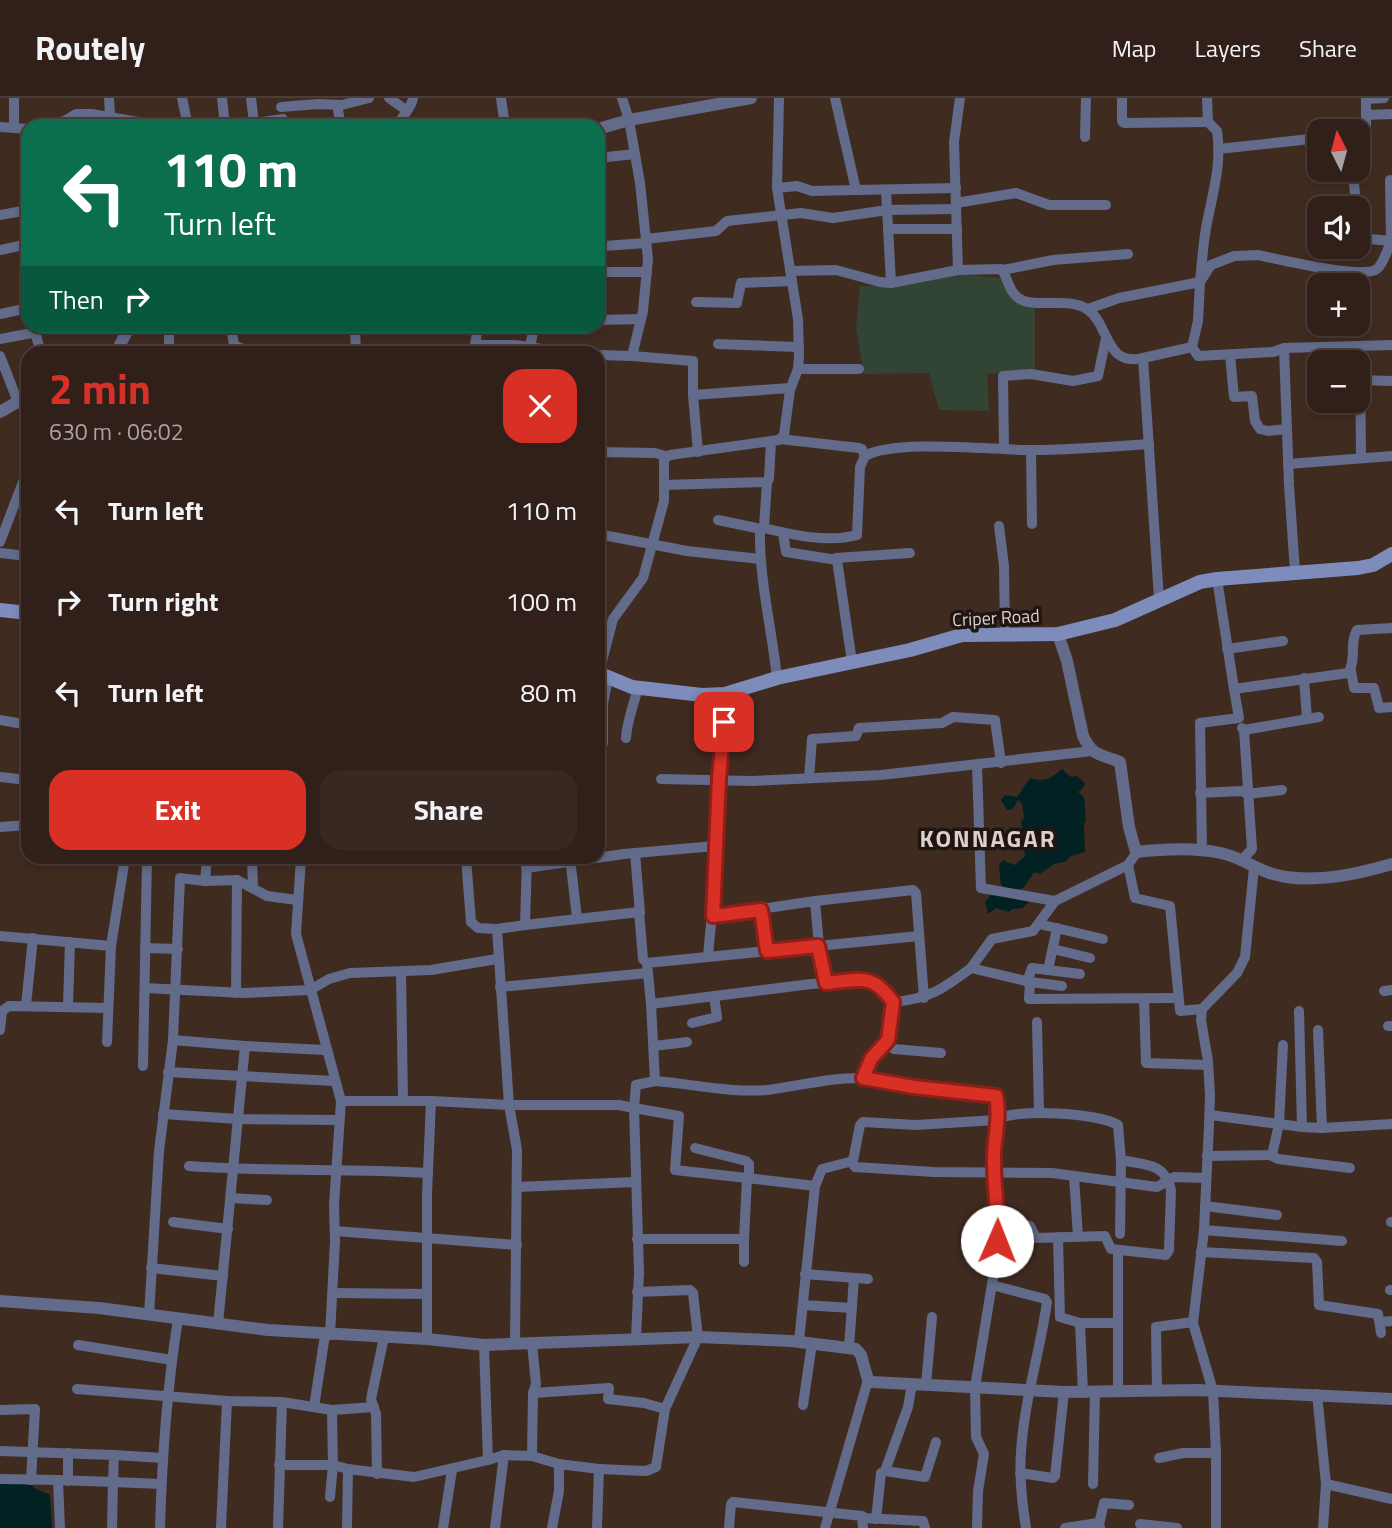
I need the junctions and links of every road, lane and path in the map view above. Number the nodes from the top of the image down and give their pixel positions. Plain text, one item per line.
1 (14, 98) edge
2 (109, 98) edge
3 (182, 98) edge
4 (222, 98) edge
5 (251, 98) edge
6 (369, 98) edge
7 (389, 98) edge
8 (413, 98) edge
9 (501, 98) edge
10 (622, 98) edge
11 (751, 98) edge
12 (779, 98) edge
13 (835, 98) edge
14 (960, 98) edge
15 (1086, 98) edge
16 (1122, 98) edge
17 (1207, 98) edge
18 (1366, 98) edge
19 (1384, 98) edge
20 (354, 100) edge
21 (280, 103) edge
22 (337, 105) junction
23 (406, 110) junction
24 (1392, 114) edge
25 (1366, 115) junction
26 (110, 116) junction
27 (68, 119) edge
28 (117, 119) edge
29 (186, 119) edge
30 (224, 119) edge
31 (254, 119) edge
32 (340, 119) edge
33 (400, 119) edge
34 (504, 119) edge
35 (1366, 119) edge
36 (629, 120) junction
37 (1208, 121) junction
38 (0, 127) edge
39 (14, 127) junction
40 (605, 127) edge
41 (21, 128) edge
42 (1085, 136) dead end
43 (1307, 139) edge
44 (1219, 149) junction
45 (635, 154) junction
46 (605, 157) edge
47 (1390, 180) dead end
48 (777, 188) junction
49 (956, 188) junction
50 (856, 190) junction
51 (886, 190) junction
52 (1106, 205) dead end
53 (956, 206) junction
54 (21, 211) edge
55 (887, 211) junction
56 (0, 215) edge
57 (781, 216) junction
58 (888, 229) junction
59 (957, 229) junction
60 (1370, 239) edge
61 (646, 241) junction
62 (1392, 241) edge
63 (21, 246) edge
64 (605, 246) edge
65 (0, 250) edge
66 (1128, 254) dead end
67 (958, 270) junction
68 (1003, 270) junction
69 (605, 272) edge
70 (647, 272) junction
71 (791, 276) junction
72 (1200, 282) junction
73 (891, 283) junction
74 (696, 302) dead end
75 (1088, 309) junction
76 (21, 310) edge
77 (0, 314) edge
78 (605, 320) edge
79 (641, 320) junction
80 (32, 333) edge
81 (1106, 338) junction
82 (0, 339) edge
83 (718, 345) dead end
84 (1392, 345) edge
85 (1360, 346) junction
86 (799, 347) junction
87 (1192, 347) junction
88 (1284, 348) junction
89 (1360, 350) edge
90 (605, 355) edge
91 (1230, 355) junction
92 (0, 356) edge
93 (632, 356) junction
94 (1143, 358) junction
95 (798, 369) junction
96 (859, 369) dead end
97 (1370, 380) edge
98 (1392, 381) edge
99 (790, 388) junction
100 (21, 395) edge
101 (693, 396) junction
102 (21, 400) edge
103 (0, 412) edge
104 (1360, 413) edge
105 (1287, 429) junction
106 (775, 440) junction
107 (1149, 444) junction
108 (1004, 449) junction
109 (1031, 450) junction
110 (605, 452) edge
111 (698, 452) junction
112 (666, 456) junction
113 (865, 456) junction
114 (1392, 456) edge
115 (1361, 458) junction
116 (1288, 464) junction
117 (767, 482) junction
118 (664, 485) junction
119 (21, 487) edge
120 (718, 520) dead end
121 (1032, 524) dead end
122 (999, 526) dead end
123 (762, 529) junction
124 (783, 533) junction
125 (605, 535) edge
126 (1, 538) edge
127 (652, 543) junction
128 (0, 553) edge
129 (910, 553) dead end
130 (1392, 554) edge
131 (21, 555) edge
132 (836, 558) junction
133 (760, 559) junction
134 (1295, 572) junction
135 (1217, 579) junction
136 (1159, 600) junction
137 (0, 610) edge
138 (21, 612) edge
139 (1392, 628) edge
140 (1005, 634) junction
141 (1058, 634) junction
142 (1283, 640) dead end
143 (1227, 649) junction
144 (605, 660) edge
145 (852, 662) junction
146 (1351, 671) junction
147 (605, 676) edge
148 (777, 678) junction
149 (1304, 678) junction
150 (638, 687) junction
151 (1234, 689) junction
152 (724, 694) junction
153 (1392, 707) edge
154 (1320, 717) dead end
155 (1239, 718) junction
156 (1307, 719) junction
157 (0, 720) edge
158 (21, 724) edge
159 (1244, 730) junction
160 (626, 738) dead end
161 (1092, 751) junction
162 (1000, 763) junction
163 (977, 765) junction
164 (0, 777) edge
165 (809, 778) junction
166 (21, 779) edge
167 (661, 779) dead end
168 (719, 779) junction
169 (1282, 790) dead end
170 (1200, 793) junction
171 (1247, 794) junction
172 (21, 826) edge
173 (0, 827) edge
174 (715, 846) junction
175 (1202, 851) junction
176 (1136, 852) junction
177 (635, 853) junction
178 (605, 856) edge
179 (1241, 861) junction
180 (124, 864) edge
181 (146, 864) edge
182 (206, 864) edge
183 (252, 864) edge
184 (300, 864) edge
185 (466, 864) edge
186 (526, 864) edge
187 (571, 864) edge
188 (1392, 864) edge
189 (1129, 865) junction
190 (1254, 868) junction
191 (237, 880) junction
192 (205, 881) junction
193 (253, 888) junction
194 (297, 900) junction
195 (815, 901) junction
196 (1055, 901) junction
197 (761, 910) junction
198 (640, 913) junction
199 (713, 916) junction
200 (577, 918) junction
201 (1039, 924) junction
202 (525, 925) junction
203 (1057, 928) junction
204 (496, 929) junction
205 (0, 936) edge
206 (919, 936) junction
207 (33, 938) junction
208 (1103, 939) dead end
209 (70, 942) junction
210 (110, 946) junction
211 (818, 946) junction
212 (145, 948) junction
213 (178, 949) junction
214 (1053, 949) junction
215 (767, 951) junction
216 (708, 956) junction
217 (1090, 958) dead end
218 (497, 959) junction
219 (648, 968) junction
220 (971, 968) junction
221 (1048, 970) junction
222 (401, 972) junction
223 (1080, 974) dead end
224 (1029, 982) junction
225 (826, 983) junction
226 (1062, 986) dead end
227 (500, 987) junction
228 (145, 988) junction
229 (310, 990) junction
230 (176, 991) junction
231 (236, 993) junction
232 (714, 996) junction
233 (924, 998) junction
234 (1144, 998) junction
235 (1178, 998) junction
236 (893, 1002) junction
237 (651, 1004) junction
238 (26, 1005) junction
239 (68, 1006) junction
240 (107, 1008) junction
241 (1202, 1009) junction
242 (1299, 1011) dead end
243 (692, 1023) dead end
244 (1037, 1023) dead end
245 (0, 1030) edge
246 (1318, 1030) dead end
247 (173, 1040) junction
248 (107, 1042) dead end
249 (687, 1042) dead end
250 (886, 1043) junction
251 (1283, 1045) dead end
252 (245, 1046) junction
253 (654, 1046) junction
254 (325, 1050) junction
255 (942, 1053) dead end
256 (1208, 1065) junction
257 (144, 1066) dead end
258 (168, 1072) junction
259 (242, 1076) junction
260 (863, 1078) junction
261 (334, 1081) junction
262 (655, 1081) junction
263 (341, 1101) junction
264 (403, 1101) junction
265 (431, 1101) junction
266 (509, 1105) junction
267 (634, 1108) junction
268 (1039, 1112) junction
269 (163, 1114) junction
270 (1210, 1115) junction
271 (238, 1119) junction
272 (338, 1120) junction
273 (996, 1120) junction
274 (1279, 1124) junction
275 (1392, 1124) edge
276 (1302, 1127) junction
277 (1322, 1128) junction
278 (695, 1147) dead end
279 (1207, 1156) junction
280 (1270, 1156) junction
281 (1121, 1160) junction
282 (852, 1163) junction
283 (188, 1166) dead end
284 (1350, 1168) dead end
285 (234, 1169) junction
286 (336, 1170) junction
287 (428, 1173) junction
288 (995, 1174) junction
289 (1074, 1175) junction
290 (748, 1178) junction
291 (1206, 1178) junction
292 (1120, 1181) junction
293 (1168, 1181) junction
294 (635, 1182) junction
295 (815, 1186) junction
296 (517, 1187) junction
297 (231, 1198) junction
298 (267, 1200) dead end
299 (1205, 1206) junction
300 (1278, 1215) dead end
301 (998, 1221) junction
302 (173, 1222) dead end
303 (228, 1229) junction
304 (1204, 1230) junction
305 (335, 1231) junction
306 (1120, 1234) dead end
307 (426, 1237) junction
308 (1058, 1237) junction
309 (1078, 1237) junction
310 (637, 1239) junction
311 (744, 1239) junction
312 (1342, 1241) dead end
313 (517, 1245) junction
314 (1118, 1250) junction
315 (1201, 1252) junction
316 (744, 1262) dead end
317 (151, 1268) junction
318 (805, 1274) junction
319 (223, 1276) junction
320 (854, 1278) junction
321 (868, 1279) dead end
322 (992, 1285) junction
323 (636, 1292) junction
324 (332, 1293) junction
325 (426, 1294) junction
326 (0, 1301) edge
327 (803, 1305) junction
328 (852, 1308) junction
329 (149, 1315) junction
330 (932, 1317) dead end
331 (178, 1318) junction
332 (1392, 1321) edge
333 (1193, 1322) junction
334 (1080, 1323) junction
335 (1118, 1323) junction
336 (218, 1324) junction
337 (328, 1335) junction
338 (698, 1336) junction
339 (384, 1337) junction
340 (636, 1338) junction
341 (427, 1339) junction
342 (806, 1342) junction
343 (515, 1343) junction
344 (532, 1344) junction
345 (78, 1345) dead end
346 (484, 1345) junction
347 (849, 1347) junction
348 (172, 1360) junction
349 (868, 1380) junction
350 (912, 1384) junction
351 (926, 1385) junction
352 (975, 1387) junction
353 (77, 1389) dead end
354 (1028, 1390) junction
355 (1157, 1391) junction
356 (1213, 1391) junction
357 (1064, 1392) junction
358 (1089, 1392) junction
359 (1118, 1392) junction
360 (533, 1393) junction
361 (1317, 1394) junction
362 (166, 1396) junction
363 (1392, 1399) edge
364 (227, 1401) junction
365 (282, 1402) junction
366 (803, 1405) dead end
367 (374, 1406) junction
368 (314, 1407) junction
369 (665, 1409) junction
370 (0, 1410) edge
371 (332, 1410) junction
372 (936, 1442) dead end
373 (0, 1451) edge
374 (33, 1452) junction
375 (68, 1453) junction
376 (1216, 1453) junction
377 (114, 1455) junction
378 (504, 1455) junction
379 (532, 1456) junction
380 (163, 1458) junction
381 (1159, 1458) dead end
382 (488, 1460) junction
383 (559, 1464) junction
384 (279, 1465) junction
385 (333, 1465) junction
386 (348, 1469) junction
387 (599, 1469) junction
388 (452, 1470) junction
389 (881, 1473) dead end
390 (1020, 1473) junction
391 (377, 1474) junction
392 (0, 1479) edge
393 (31, 1480) junction
394 (63, 1480) junction
395 (113, 1482) junction
396 (161, 1484) junction
397 (1093, 1484) dead end
398 (1326, 1484) junction
399 (330, 1497) dead end
400 (1392, 1499) edge
401 (1129, 1505) dead end
402 (828, 1512) junction
403 (876, 1519) junction
404 (863, 1523) edge
405 (1140, 1524) dead end
406 (1099, 1526) edge
407 (60, 1528) edge
408 (112, 1528) edge
409 (160, 1528) edge
410 (221, 1528) edge
411 (278, 1528) edge
412 (346, 1528) edge
413 (443, 1528) edge
414 (495, 1528) edge
415 (552, 1528) edge
416 (597, 1528) edge
417 (729, 1528) edge
418 (825, 1528) edge
419 (925, 1528) edge
420 (978, 1528) edge
421 (1026, 1528) edge
422 (1065, 1528) edge
423 (1177, 1528) edge
424 (1216, 1528) edge
425 (1323, 1528) edge

1 - 39 street
2 - 26 street
3 - 29 street
4 - 30 street
5 - 31 street
6 - 20 street
7 - 23 street
8 - 23 street
9 - 34 street
10 - 36 street
11 - 36 street
12 - 48 street
13 - 50 street
14 - 49 street
15 - 42 street
16 - 37 street
17 - 37 street
18 - 19 street
18 - 25 street
20 - 22 street
21 - 22 street
22 - 32 street
23 - 33 street
24 - 25 street
25 - 35 street
26 - 27 street
26 - 28 street
36 - 40 street
36 - 45 street
37 - 44 street
38 - 39 street
39 - 41 street
43 - 44 street
44 - 72 street
45 - 46 street
45 - 61 street
47 - 62 street
48 - 50 street
48 - 57 street
49 - 51 street
49 - 53 street
50 - 51 street
51 - 55 street
52 - 53 street
53 - 55 street
53 - 59 street
54 - 56 street
55 - 57 street
55 - 58 street
57 - 61 street
57 - 71 street
58 - 59 street
58 - 73 street
59 - 67 street
60 - 62 street
61 - 64 street
61 - 70 street
62 - 72 street
63 - 65 street
66 - 68 street
67 - 68 street
67 - 73 street
68 - 75 street
69 - 70 street
70 - 79 street
71 - 73 street
71 - 74 street
71 - 86 street
72 - 75 street
72 - 87 street
75 - 81 street
76 - 77 street
78 - 79 street
79 - 93 street
80 - 82 street
81 - 94 street
81 - 108 street
83 - 86 street
84 - 85 street
85 - 88 street
85 - 89 street
86 - 95 street
87 - 91 street
87 - 94 street
88 - 91 street
88 - 105 street
90 - 93 street
91 - 105 street
92 - 100 street
93 - 101 street
94 - 107 street
95 - 96 street
95 - 99 street
97 - 98 street
99 - 101 street
99 - 106 street
101 - 111 street
102 - 103 street
104 - 115 street
105 - 116 street
106 - 111 street
106 - 113 street
106 - 117 street
107 - 109 street
107 - 136 street
108 - 109 street
108 - 113 street
109 - 121 street
110 - 112 street
111 - 112 street
112 - 118 street
113 - 124 street
114 - 115 street
115 - 116 street
116 - 134 street
117 - 118 street
117 - 123 street
118 - 127 street
119 - 126 street
120 - 123 street
122 - 140 street
123 - 124 street
123 - 133 street
124 - 132 street
125 - 127 street
127 - 133 street
127 - 144 street
128 - 131 street
129 - 132 street
130 - 134 main road, Criper Road
132 - 145 street
133 - 148 street
134 - 135 main road, Criper Road
135 - 136 main road, Criper Road
135 - 143 street
136 - 141 main road, Criper Road
137 - 138 main road
139 - 146 street
140 - 141 main road, Criper Road
140 - 145 main road, Criper Road
141 - 161 street
142 - 143 street
143 - 151 street
145 - 148 main road, Criper Road
146 - 149 street
146 - 153 street
147 - 150 main road, Criper Road
148 - 152 main road, Criper Road
149 - 151 street
149 - 156 street
150 - 152 main road, Criper Road
150 - 160 street
151 - 155 street
152 - 168 street
154 - 156 street
155 - 159 street
155 - 170 street
156 - 159 street
157 - 158 street
159 - 171 street
161 - 162 street
161 - 176 street
162 - 163 street
162 - 165 street
163 - 165 street
163 - 196 street
164 - 166 street
165 - 168 street
167 - 168 street
168 - 174 street
169 - 171 street
170 - 171 street
170 - 175 street
171 - 179 street
172 - 173 street
174 - 177 street
174 - 199 street
175 - 176 street
175 - 179 street
176 - 189 street
177 - 178 street
177 - 198 street
179 - 190 street
180 - 210 street
181 - 212 street
182 - 192 street
183 - 193 street
184 - 194 street
185 - 204 street
186 - 202 street
187 - 200 street
188 - 190 street
189 - 196 street
189 - 235 street
190 - 241 street
191 - 192 street
191 - 193 street
191 - 231 street
192 - 213 street
193 - 194 street
194 - 229 street
195 - 197 street
195 - 206 street
195 - 211 street
196 - 201 street
197 - 199 street
197 - 215 street
198 - 200 street
198 - 219 street
199 - 216 street
200 - 202 street
201 - 203 street
201 - 220 street
202 - 204 street
203 - 208 street
203 - 214 street
204 - 218 street
205 - 207 street
206 - 211 street
206 - 233 street
207 - 209 street
207 - 238 street
209 - 210 street
209 - 239 street
210 - 240 street
211 - 215 street
211 - 225 street
212 - 213 street
212 - 228 street
213 - 230 street
214 - 217 street
214 - 221 street
215 - 216 street
216 - 219 street
218 - 222 street
218 - 227 street
219 - 227 street
219 - 237 street
220 - 224 street
220 - 233 street
221 - 223 street
221 - 224 street
222 - 229 street
222 - 264 street
224 - 226 street
224 - 234 street
225 - 232 street
225 - 236 street
227 - 266 street
228 - 230 street
228 - 257 street
229 - 231 street
229 - 254 street
230 - 231 street
230 - 247 street
232 - 237 street
232 - 243 street
233 - 236 street
234 - 235 street
234 - 256 street
235 - 241 street
236 - 250 street
237 - 253 street
238 - 239 street
238 - 245 street
239 - 240 street
240 - 248 street
241 - 256 street
242 - 276 street
244 - 268 street
246 - 277 street
247 - 252 street
247 - 258 street
249 - 253 street
250 - 255 street
250 - 260 street
251 - 274 street
252 - 254 street
252 - 259 street
253 - 262 street
254 - 261 street
256 - 270 street
258 - 259 street
258 - 269 street
259 - 261 street
259 - 271 street
260 - 262 street
260 - 273 street
261 - 263 street
262 - 267 street
263 - 264 street
263 - 272 street
264 - 265 street
265 - 266 street
265 - 287 street
266 - 267 street
266 - 296 street
267 - 290 street
267 - 294 street
268 - 273 street
268 - 281 street
269 - 271 street
269 - 317 street
270 - 274 street
270 - 279 street
271 - 272 street
271 - 285 street
272 - 286 street
273 - 282 street
273 - 288 street
274 - 276 street
274 - 280 street
275 - 277 street
276 - 277 street
278 - 290 street
279 - 280 street
279 - 291 street
280 - 284 street
281 - 292 street
281 - 293 street
282 - 288 street
282 - 295 street
283 - 285 street
285 - 286 street
285 - 297 street
286 - 287 street
286 - 305 street
287 - 307 street
288 - 289 street
288 - 301 street
289 - 292 street
289 - 309 street
290 - 295 street
290 - 311 street
291 - 293 street
291 - 299 street
292 - 293 street
292 - 306 street
293 - 314 street
294 - 296 street
294 - 310 street
295 - 318 street
296 - 313 street
297 - 298 street
297 - 303 street
299 - 300 street
299 - 304 street
301 - 308 street
301 - 322 street
302 - 303 street
303 - 319 street
304 - 312 street
304 - 315 street
305 - 307 street
305 - 324 street
307 - 313 street
307 - 325 street
308 - 309 street
308 - 334 street
309 - 314 street
310 - 311 street
310 - 323 street
311 - 316 street
313 - 343 street
314 - 335 street
315 - 332 street
315 - 333 street
317 - 319 street
317 - 329 street
318 - 320 street
318 - 327 street
319 - 336 street
320 - 321 street
320 - 328 street
322 - 352 street
322 - 354 street
323 - 338 street
323 - 340 street
324 - 325 street
324 - 337 street
325 - 341 street
326 - 329 street
327 - 328 street
327 - 342 street
328 - 347 street
329 - 331 street
330 - 351 street
331 - 336 street
331 - 348 street
333 - 355 street
333 - 356 street
334 - 335 street
334 - 358 street
335 - 359 street
336 - 337 street
337 - 339 street
337 - 368 street
338 - 340 street
338 - 342 street
338 - 369 street
339 - 341 street
339 - 367 street
340 - 344 street
341 - 346 street
342 - 347 street
342 - 366 street
343 - 344 street
343 - 346 street
344 - 360 street
345 - 348 street
346 - 382 street
347 - 349 street
348 - 362 street
349 - 350 street
349 - 402 street
350 - 351 street
350 - 372 street
351 - 352 street
352 - 354 street
352 - 420 street
353 - 362 street
354 - 357 street
354 - 390 street
355 - 356 street
355 - 359 street
356 - 361 street
356 - 376 street
357 - 358 street
357 - 390 street
358 - 359 street
358 - 397 street
360 - 369 street
360 - 379 street
361 - 363 street
361 - 398 street
362 - 364 street
362 - 380 street
364 - 365 street
364 - 410 street
365 - 368 street
365 - 384 street
367 - 371 street
367 - 391 street
368 - 371 street
369 - 387 street
370 - 374 street
371 - 385 street
373 - 374 street
374 - 375 street
374 - 393 street
375 - 377 street
375 - 394 street
376 - 381 street
376 - 424 street
377 - 380 street
377 - 395 street
378 - 379 street
378 - 382 street
378 - 414 street
379 - 383 street
380 - 396 street
382 - 388 street
383 - 387 street
383 - 415 street
384 - 385 street
384 - 411 street
385 - 386 street
385 - 399 street
386 - 391 street
386 - 412 street
387 - 416 street
388 - 391 street
388 - 413 street
389 - 403 street
390 - 421 street
392 - 393 street
393 - 394 street
394 - 395 street
394 - 407 street
395 - 396 street
395 - 408 street
396 - 409 street
398 - 400 street
398 - 425 street
401 - 406 street
402 - 404 street
402 - 417 street
402 - 418 street
403 - 404 street
403 - 419 street
405 - 423 street
406 - 422 street

